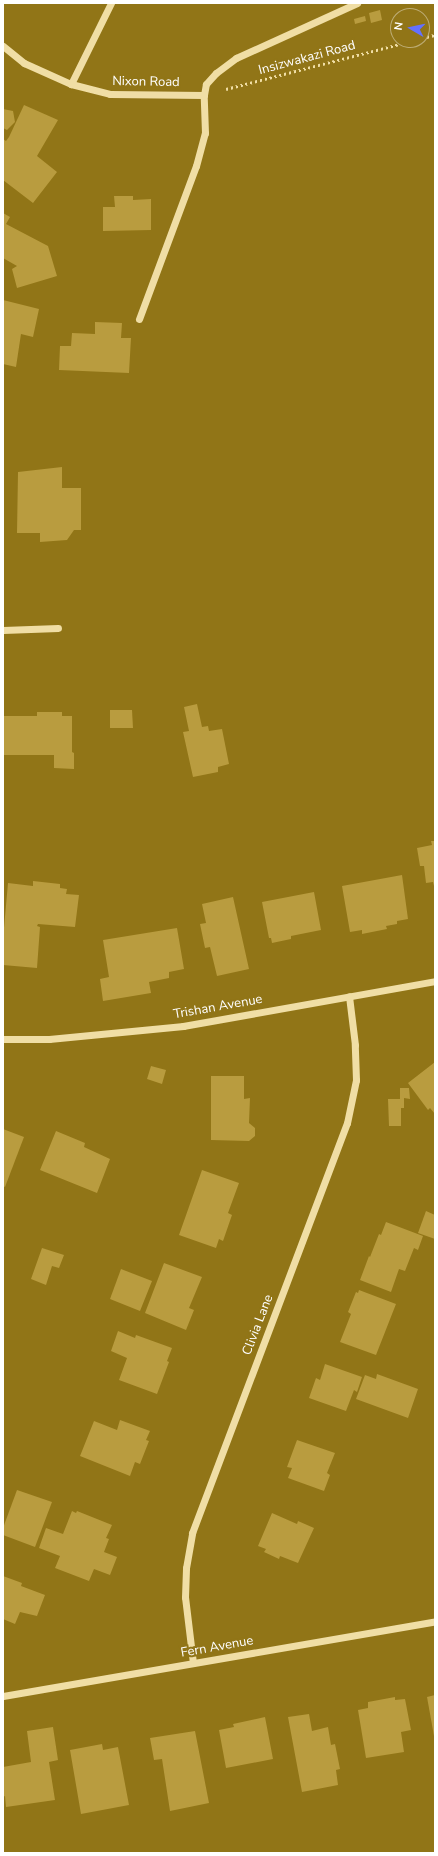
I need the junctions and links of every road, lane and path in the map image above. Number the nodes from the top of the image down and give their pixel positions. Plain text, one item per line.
1 (112, 3) edge
2 (357, 3) edge
3 (3, 46) edge
4 (390, 47) edge
5 (70, 84) junction
6 (204, 95) junction
7 (139, 319) dead end
8 (58, 628) dead end
9 (3, 630) edge
10 (435, 981) edge
11 (350, 996) junction
12 (3, 1039) edge
13 (435, 1621) edge
14 (192, 1663) junction
15 (3, 1696) edge

1 - 5 street
2 - 6 street
3 - 5 street, Nixon Road
4 - 6 path, Insizwakazi Road
5 - 6 street, Nixon Road
6 - 7 street
8 - 9 street
10 - 11 street, Trishan Avenue
11 - 12 street, Trishan Avenue
11 - 14 street, Clivia Lane
13 - 14 street, Fern Avenue
14 - 15 street, Fern Avenue

